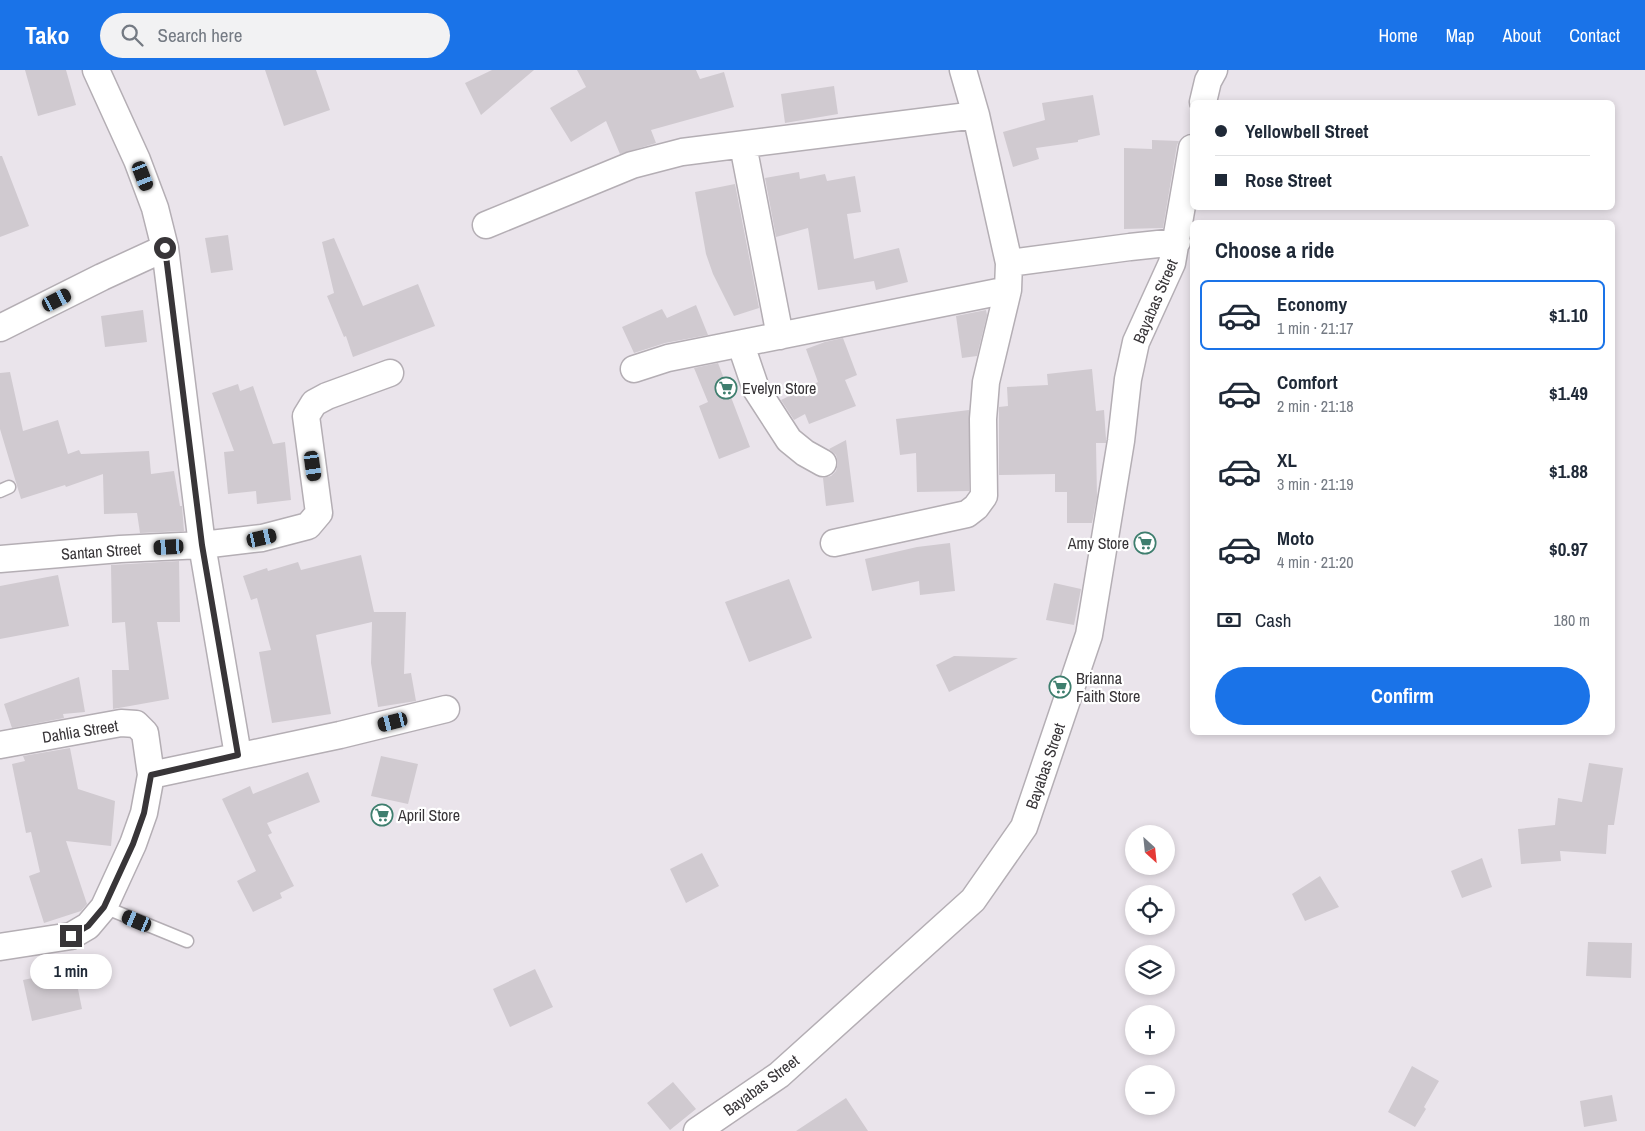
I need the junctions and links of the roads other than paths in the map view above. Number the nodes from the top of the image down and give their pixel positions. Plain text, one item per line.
1 (96, 70) edge
2 (963, 70) edge
3 (1214, 70) edge
4 (1203, 100) edge
5 (976, 115) junction
6 (743, 145) junction
7 (1190, 173) edge
8 (486, 225) dead end
9 (165, 248) junction
10 (1181, 256) edge
11 (1009, 264) junction
12 (1008, 290) junction
13 (0, 328) edge
14 (780, 336) junction
15 (741, 345) junction
16 (634, 369) dead end
17 (390, 373) dead end
18 (823, 463) dead end
19 (834, 543) dead end
20 (202, 545) junction
21 (0, 559) edge
22 (446, 709) dead end
23 (0, 745) edge
24 (238, 755) junction
25 (151, 775) junction
26 (104, 907) junction
27 (187, 941) dead end
28 (0, 947) edge
29 (697, 1131) edge

1 - 9 street
2 - 5 street
3 - 4 street
5 - 6 street
5 - 11 street
6 - 8 street
6 - 14 street
7 - 10 street, Bayabas Street
9 - 13 street
9 - 20 street
10 - 11 street
10 - 29 street, Bayabas Street
11 - 12 street
12 - 14 street
12 - 19 street
14 - 15 street
15 - 16 street
15 - 18 street
17 - 20 street, Santan Street
20 - 21 street, Santan Street
20 - 24 street
22 - 24 street
23 - 25 street, Dahlia Street
24 - 25 street
25 - 26 street
26 - 27 lane
26 - 28 street

